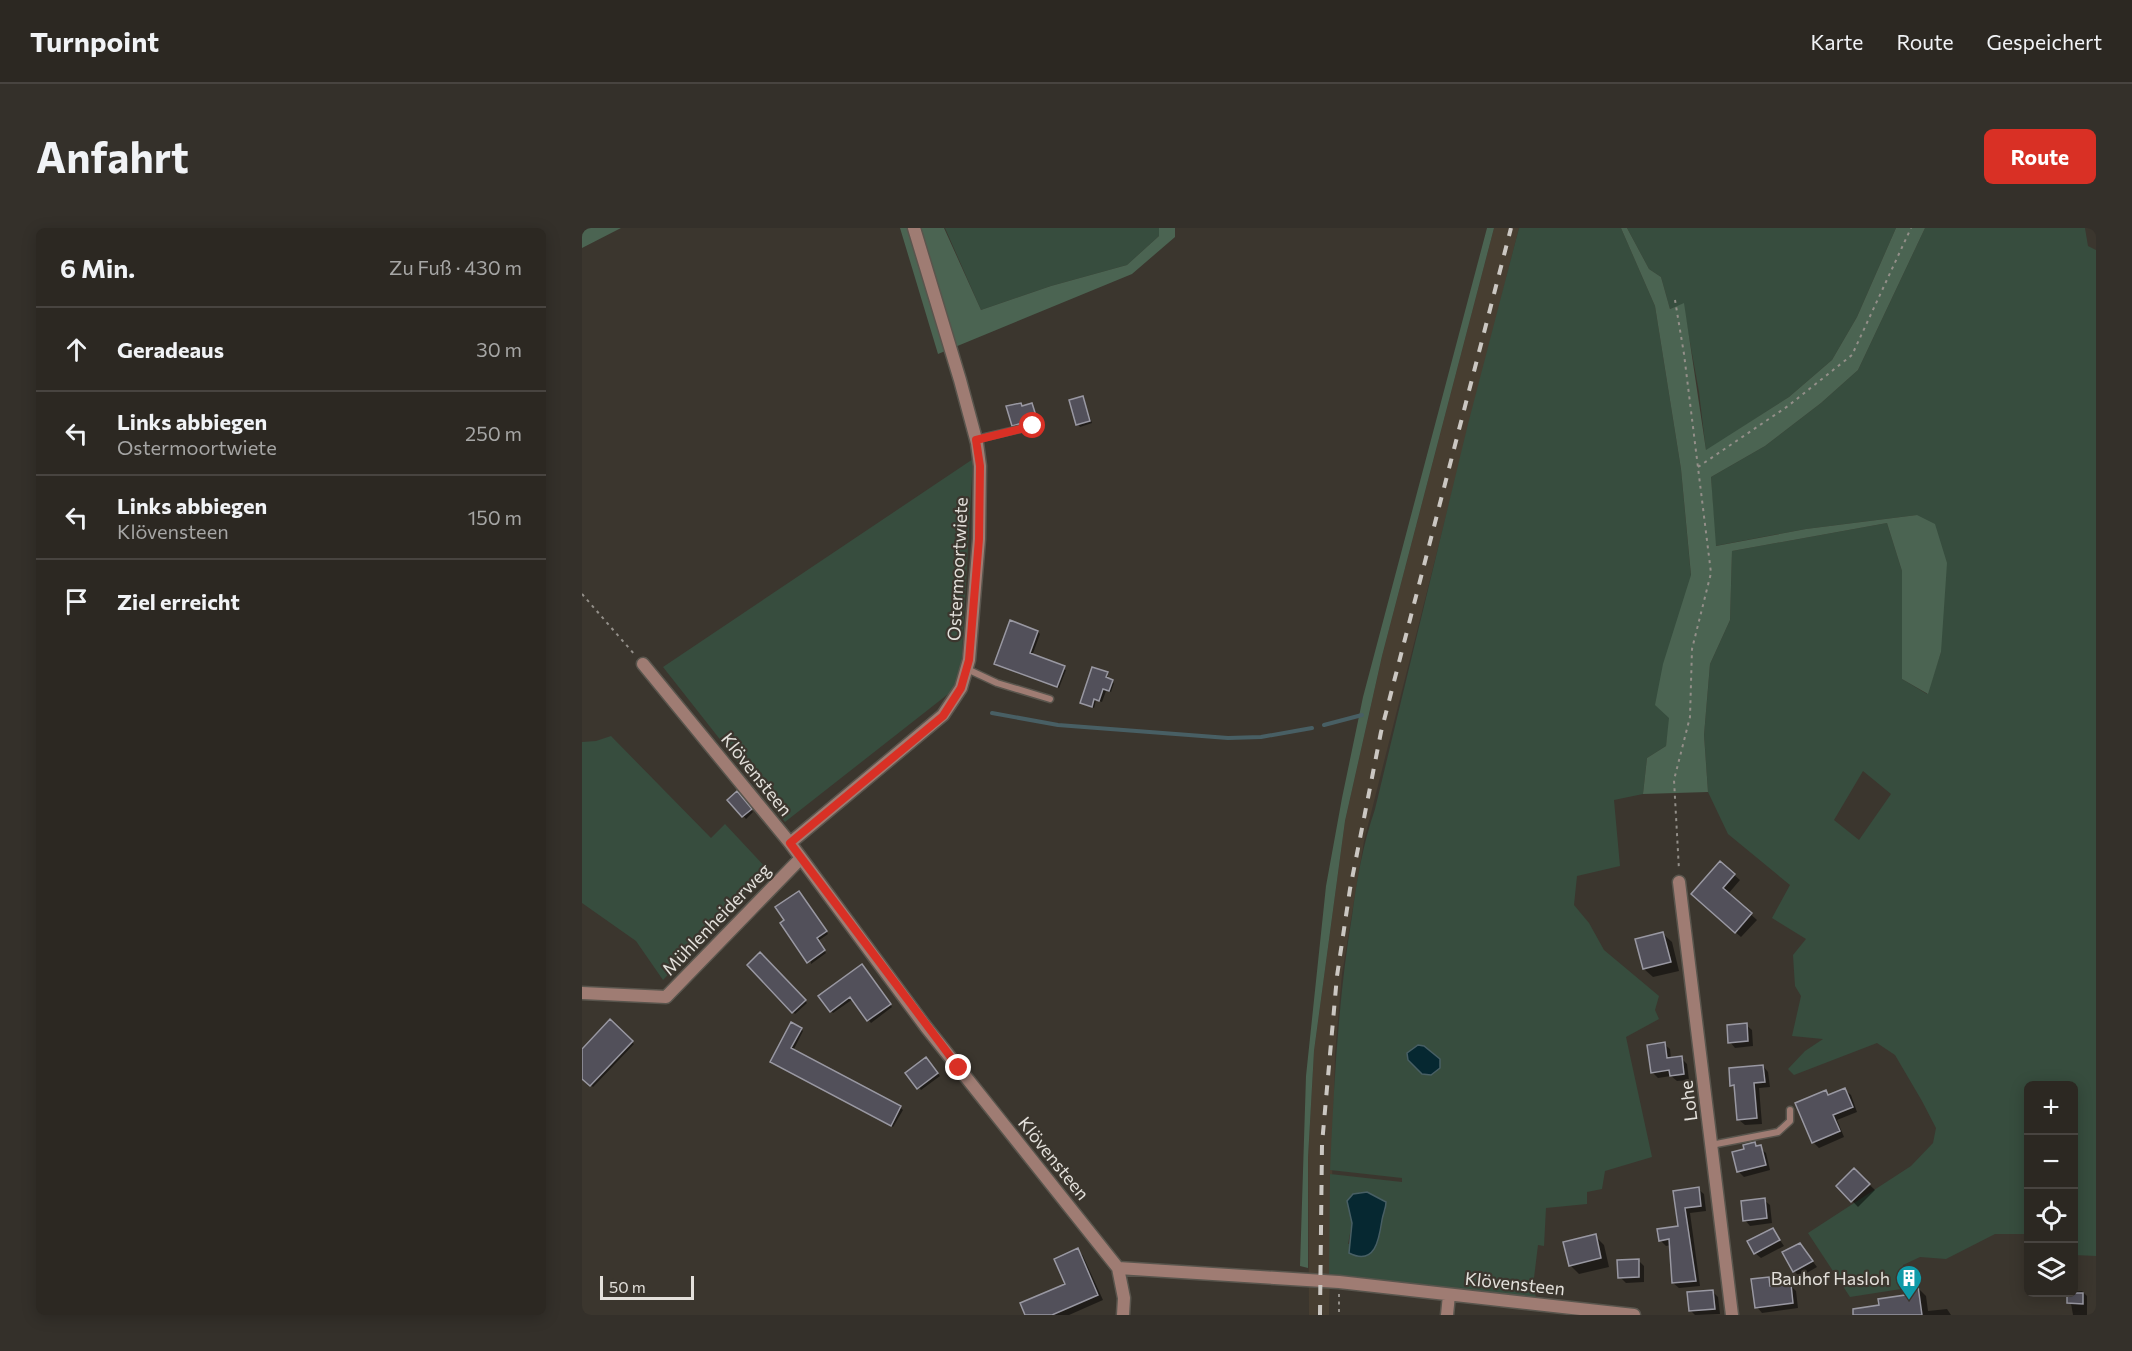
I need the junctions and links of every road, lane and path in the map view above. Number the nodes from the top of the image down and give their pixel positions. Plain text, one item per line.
1 (914, 228) edge
2 (1911, 228) edge
3 (1675, 300) dead end
4 (1033, 426) dead end
5 (976, 440) junction
6 (1698, 467) junction
7 (582, 594) edge
8 (643, 664) joint
9 (967, 669) junction
10 (1050, 699) dead end
11 (790, 843) junction
12 (801, 858) junction
13 (1679, 882) joint
14 (582, 993) edge
15 (1790, 1110) dead end
16 (1711, 1145) junction
17 (1119, 1268) junction
18 (1339, 1282) junction
19 (1449, 1295) junction
20 (1124, 1315) edge
21 (1340, 1315) edge
22 (1447, 1315) edge
23 (1634, 1315) edge
24 (1732, 1315) edge

1 - 5 street, Ostermoortwiete
2 - 6 path
3 - 6 path
4 - 5 lane
5 - 9 street, Ostermoortwiete
6 - 13 path
7 - 8 path
8 - 11 street, Klövensteen
9 - 10 lane
9 - 11 street, Ostermoortwiete
11 - 12 street, Klövensteen
12 - 14 street, Mühlenheiderweg
12 - 17 street, Klövensteen
13 - 16 street, Lohe
15 - 16 lane
16 - 24 street, Lohe
17 - 18 street, Klövensteen
17 - 20 street
18 - 19 street, Klövensteen
18 - 21 path
19 - 22 street
19 - 23 street, Klövensteen

